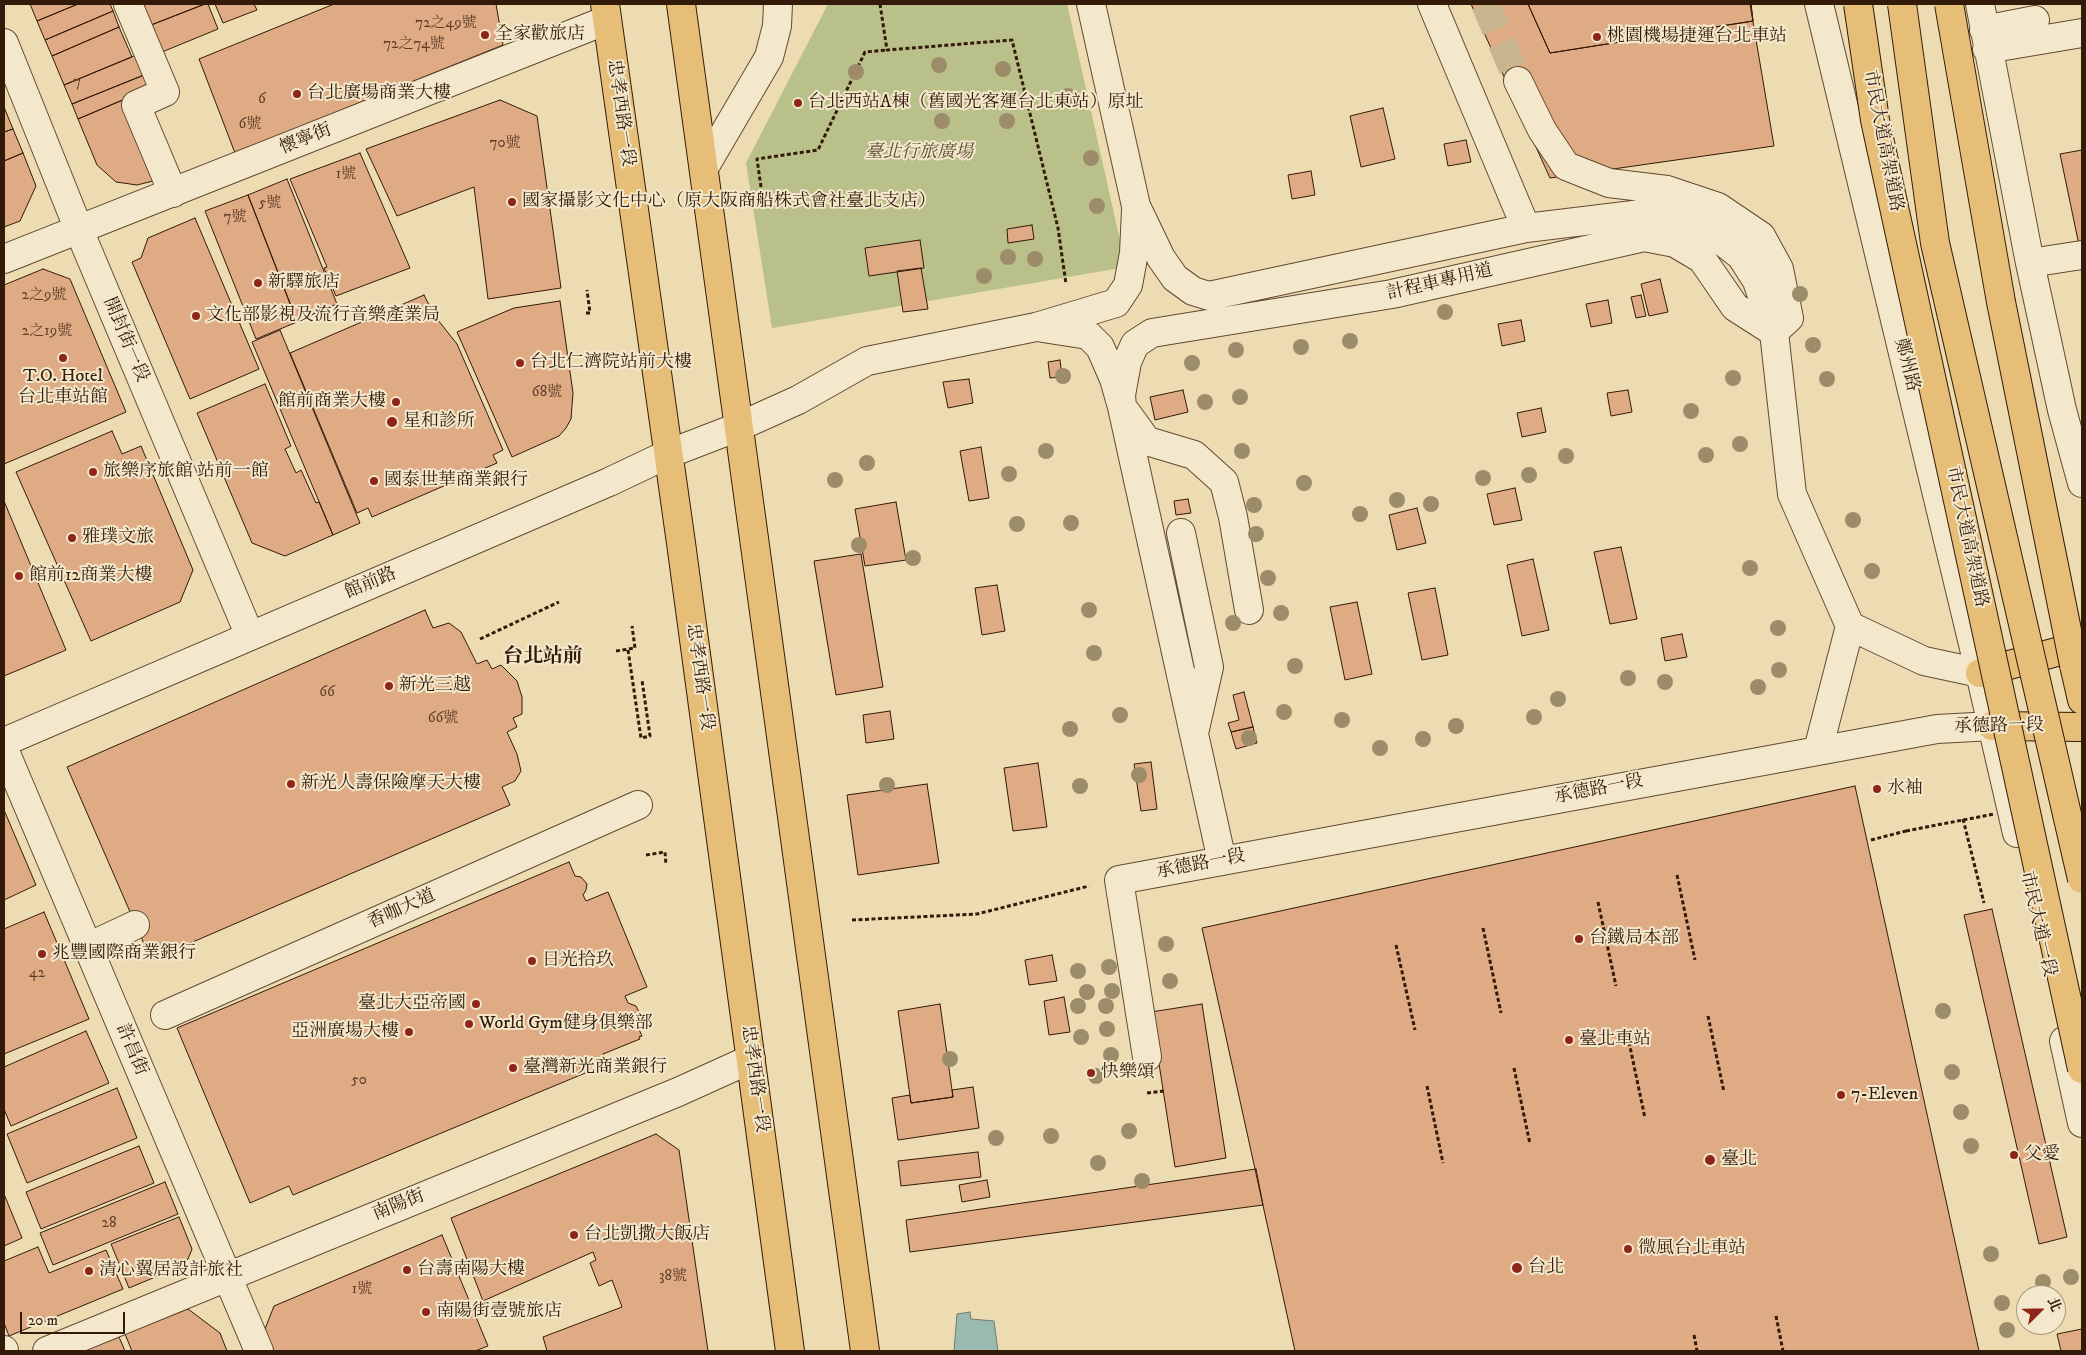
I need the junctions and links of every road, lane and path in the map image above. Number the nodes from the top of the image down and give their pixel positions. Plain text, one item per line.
1 (128, 4) edge
2 (681, 4) edge
3 (778, 4) edge
4 (880, 4) edge
5 (1091, 4) edge
6 (1432, 4) edge
7 (1819, 4) edge
8 (1858, 4) edge
9 (1902, 4) edge
10 (1950, 4) edge
11 (606, 12) edge
12 (2035, 20) dead end
13 (1984, 27) edge
14 (2082, 33) edge
15 (5, 48) edge
16 (887, 50) junction
17 (1518, 81) tunnel mouth
18 (704, 168) junction
19 (761, 187) dead end
20 (173, 193) junction
21 (1136, 206) junction
22 (1526, 228) junction
23 (80, 230) junction
24 (2082, 255) edge
25 (4, 259) edge
26 (2030, 263) junction
27 (1066, 286) dead end
28 (587, 290) dead end
29 (586, 314) dead end
30 (1036, 327) junction
31 (1774, 332) junction
32 (1122, 407) junction
33 (738, 427) junction
34 (668, 454) junction
35 (2082, 483) edge
36 (1181, 532) dead end
37 (559, 602) dead end
38 (1249, 610) dead end
39 (632, 626) dead end
40 (1850, 626) junction
41 (250, 636) junction
42 (480, 639) dead end
43 (628, 650) junction
44 (616, 651) dead end
45 (2079, 663) edge
46 (1980, 673) junction
47 (642, 680) dead end
48 (2082, 700) edge
49 (1992, 726) junction
50 (2082, 727) edge
51 (1193, 738) junction
52 (4, 742) edge
53 (4, 749) edge
54 (1818, 750) junction
55 (638, 805) dead end
56 (1963, 819) dead end
57 (1906, 831) dead end
58 (1871, 840) dead end
59 (646, 855) dead end
60 (1222, 861) junction
61 (666, 865) dead end
62 (1677, 875) dead end
63 (2082, 879) edge
64 (1119, 880) junction
65 (1598, 902) dead end
66 (1984, 903) dead end
67 (852, 920) dead end
68 (135, 924) dead end
69 (1482, 928) dead end
70 (1396, 945) dead end
71 (88, 948) junction
72 (1695, 960) dead end
73 (1616, 986) dead end
74 (1501, 1013) dead end
75 (165, 1014) dead end
76 (1708, 1016) dead end
77 (1415, 1030) dead end
78 (1629, 1042) dead end
79 (751, 1058) junction
80 (1147, 1058) dead end
81 (1514, 1068) dead end
82 (2082, 1069) edge
83 (1428, 1086) dead end
84 (1164, 1091) dead end
85 (1724, 1092) dead end
86 (1147, 1093) dead end
87 (1645, 1118) dead end
88 (2082, 1123) edge
89 (1530, 1144) dead end
90 (1443, 1163) dead end
91 (227, 1277) junction
92 (1776, 1316) dead end
93 (1694, 1335) dead end
94 (47, 1351) edge
95 (259, 1351) edge
96 (790, 1351) edge
97 (865, 1351) edge
98 (1698, 1351) edge
99 (1784, 1351) edge

1 - 20 street
2 - 18 main road
3 - 18 street
4 - 16 path
5 - 21 street
6 - 22 street
7 - 46 street, 鄭州路
8 - 82 main road, 市民大道高架道路, bridge
9 - 63 main road, bridge
10 - 45 main road, bridge
11 - 20 street, 懷寧街
11 - 34 main road, 忠孝西路一段
12 - 13 street
13 - 14 street
13 - 26 street
15 - 23 street, 開封街一段
16 - 19 path
16 - 27 path
17 - 31 street
18 - 33 main road
20 - 23 street, 懷寧街
21 - 22 street
21 - 30 street
22 - 31 street
23 - 25 street, 懷寧街
23 - 41 street, 開封街一段
24 - 26 street
26 - 35 street
28 - 29 path
30 - 32 street
30 - 33 street, 館前路
31 - 32 street, 計程車專用道
31 - 40 street
32 - 38 street
32 - 51 street
33 - 34 street, 館前路
33 - 97 main road
34 - 41 street, 館前路
34 - 79 main road, 忠孝西路一段
36 - 51 street
37 - 42 path
39 - 43 path
40 - 46 street
40 - 54 street
41 - 52 street, 館前路
43 - 44 path
43 - 47 path
45 - 46 main road
45 - 48 main road
46 - 49 street, 鄭州路
49 - 50 main road, 承德路一段
49 - 54 street, 承德路一段
49 - 88 street, 市民大道一段
51 - 60 street
53 - 71 street, 許昌街
54 - 60 street, 承德路一段
55 - 75 street, 香咖大道
56 - 66 path
57 - 58 path
59 - 61 path
60 - 64 street, 承德路一段
62 - 72 path
64 - 67 path
64 - 80 street
65 - 73 path
68 - 71 street
69 - 74 path
70 - 77 path
71 - 91 street, 許昌街
76 - 85 path
78 - 87 path
79 - 91 street, 南陽街
79 - 96 main road, 忠孝西路一段
81 - 89 path
83 - 90 path
84 - 86 path
91 - 94 street, 南陽街
91 - 95 street, 許昌街
92 - 99 path
93 - 98 path

